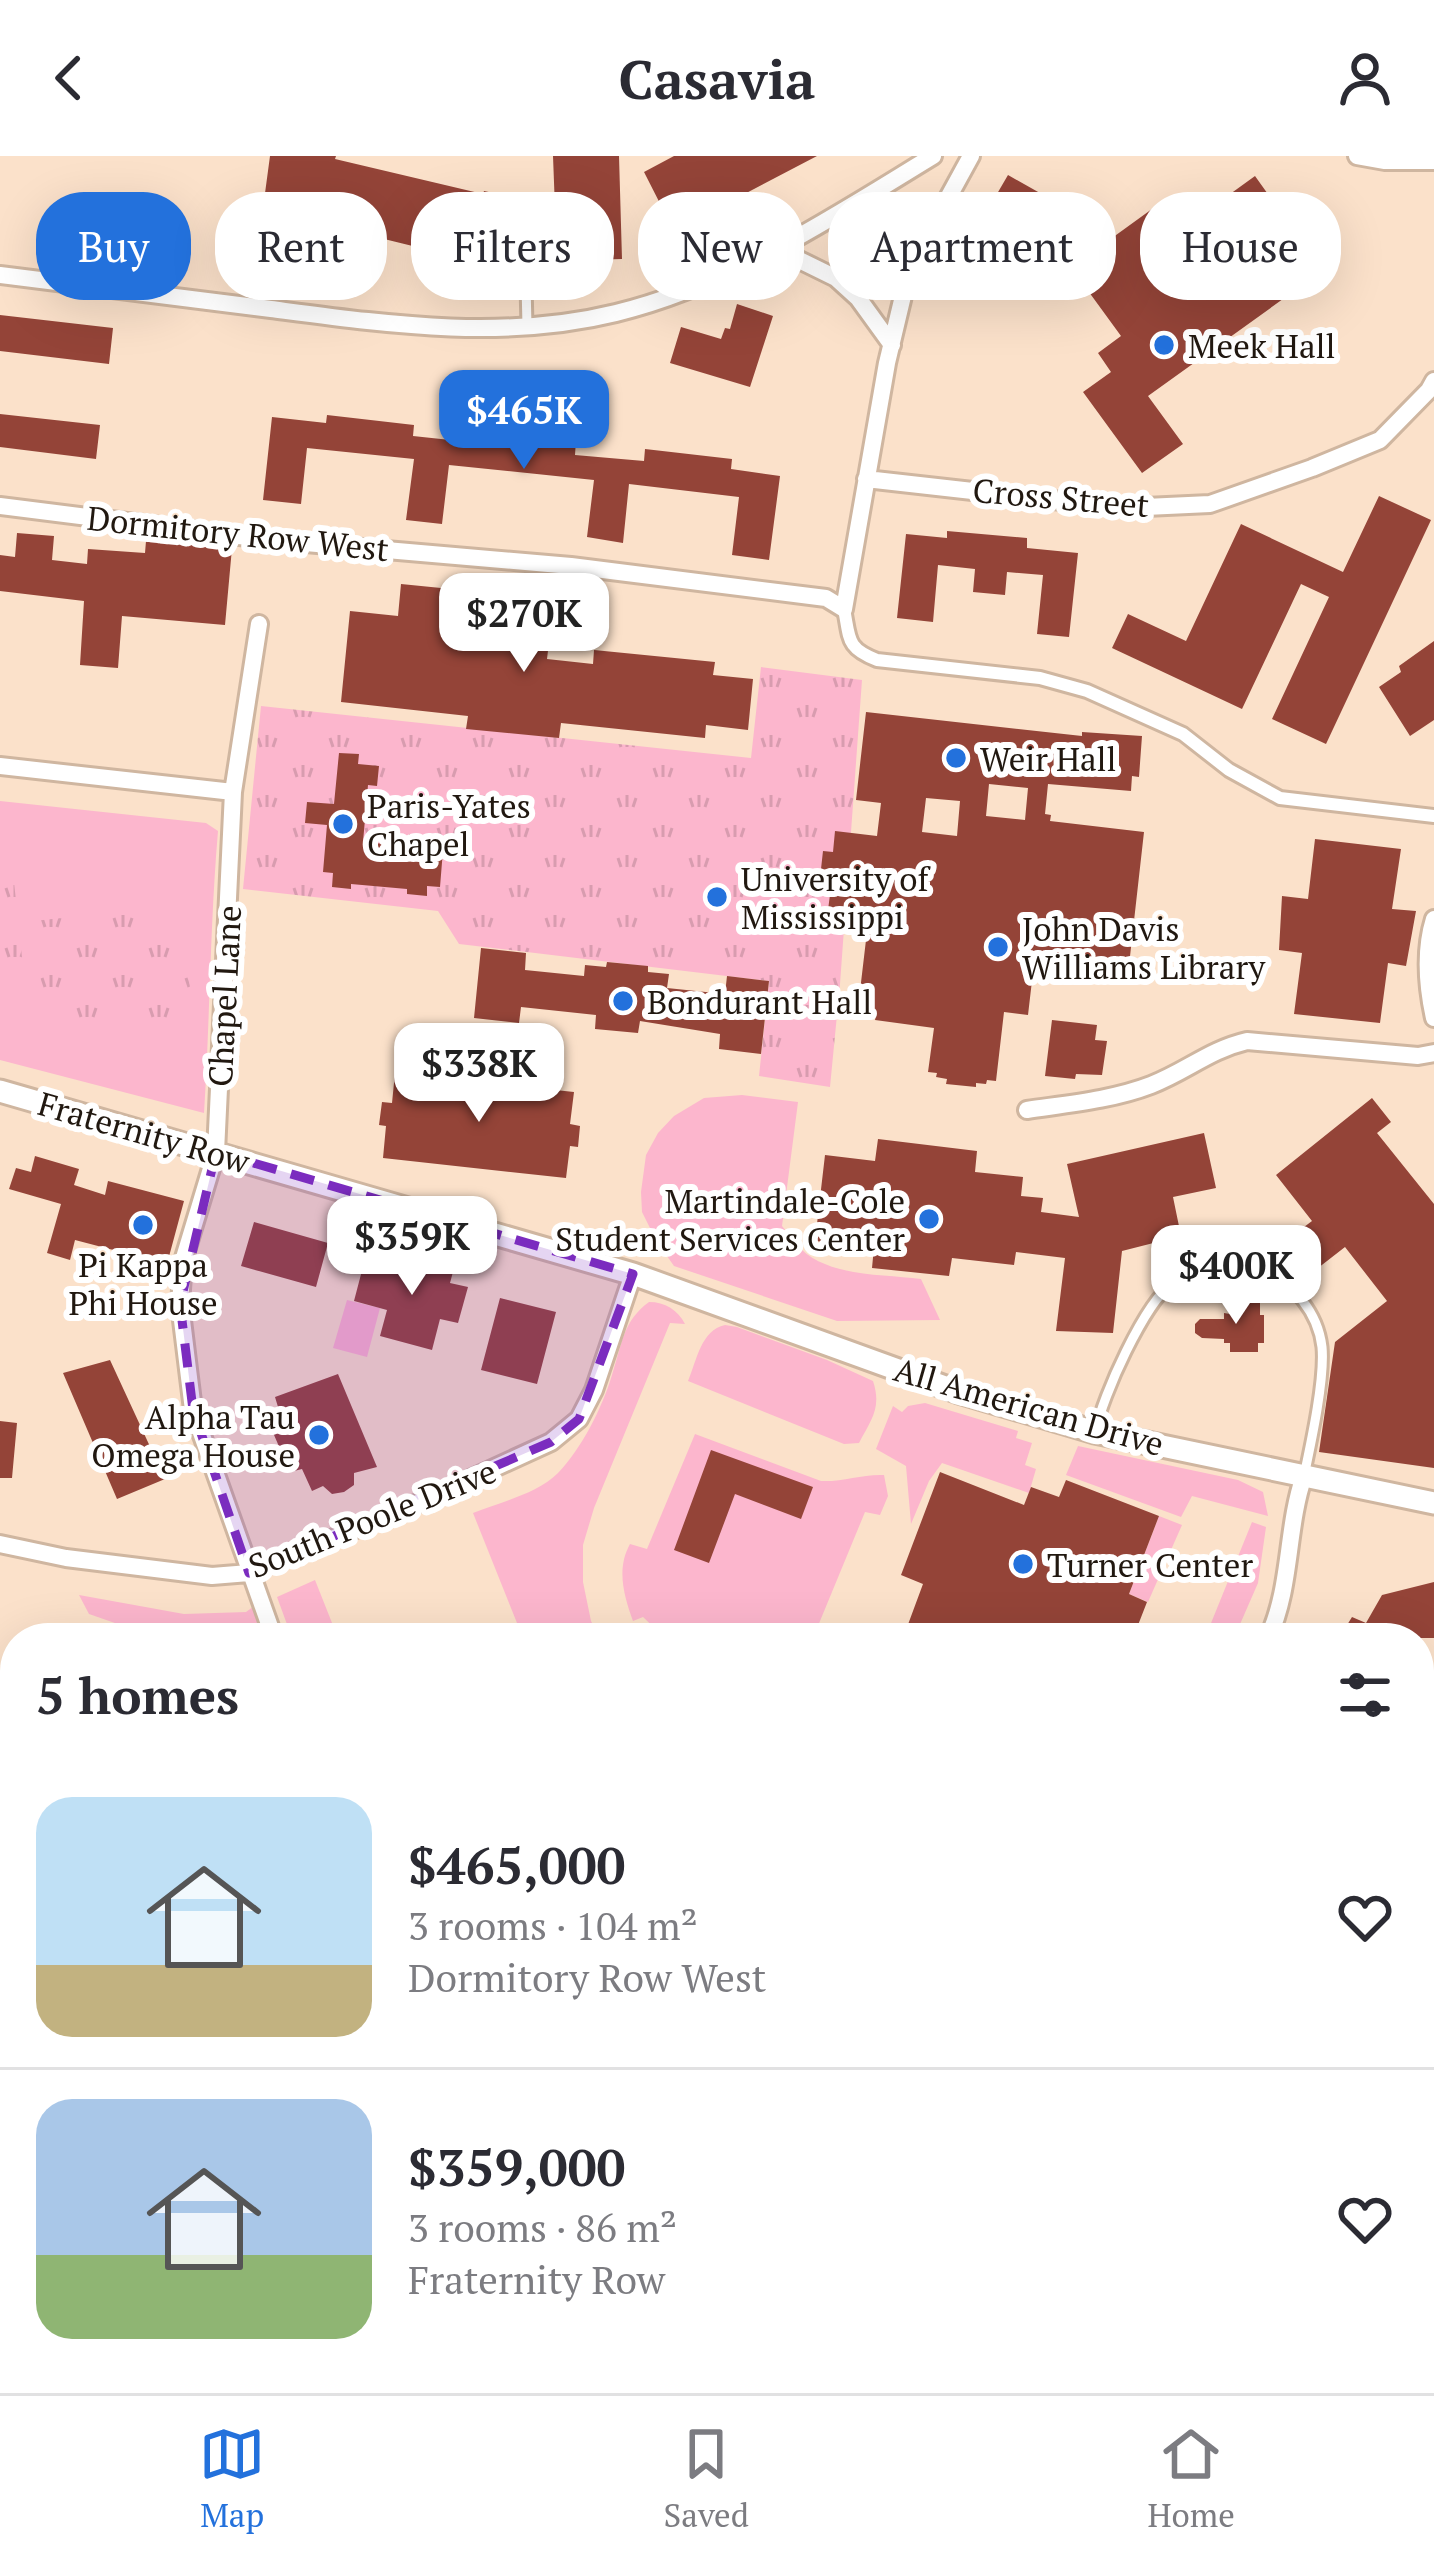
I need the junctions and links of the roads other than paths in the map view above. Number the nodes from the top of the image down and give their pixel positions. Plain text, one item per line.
1 (934, 156) edge
2 (971, 156) edge
3 (1357, 156) edge
4 (1434, 161) edge
5 (804, 233) edge
6 (804, 262) edge
7 (0, 275) edge
8 (526, 300) edge
9 (658, 300) edge
10 (527, 326) junction
11 (892, 345) junction
12 (1434, 381) edge
13 (866, 479) junction
14 (0, 506) edge
15 (844, 609) junction
16 (259, 624) dead end
17 (0, 766) edge
18 (233, 792) junction
19 (1434, 816) edge
20 (1434, 919) edge
21 (1434, 1018) edge
22 (1434, 1053) edge
23 (0, 1091) edge
24 (1027, 1110) dead end
25 (216, 1152) junction
26 (633, 1274) junction
27 (1095, 1432) junction
28 (1304, 1476) junction
29 (1434, 1503) edge
30 (0, 1544) edge
31 (249, 1573) junction
32 (268, 1623) edge
33 (1276, 1623) edge

1 - 5 street
2 - 11 street
3 - 4 street
6 - 11 street
7 - 10 street
8 - 10 lane
9 - 10 street
11 - 13 street
12 - 13 street, Cross Street
13 - 15 street
14 - 15 street, Dormitory Row West
15 - 19 street
16 - 18 street, Chapel Lane
17 - 18 street
18 - 25 street, Chapel Lane
20 - 21 street
22 - 24 street
23 - 25 street, Fraternity Row
25 - 26 street, Fraternity Row
25 - 31 street, Chapel Lane
26 - 27 street, All American Drive
26 - 31 street, South Poole Drive
27 - 28 street, All American Drive
27 - 28 lane
28 - 29 street, All American Drive
28 - 33 street
30 - 31 street, South Poole Drive
31 - 32 street, Chapel Lane

